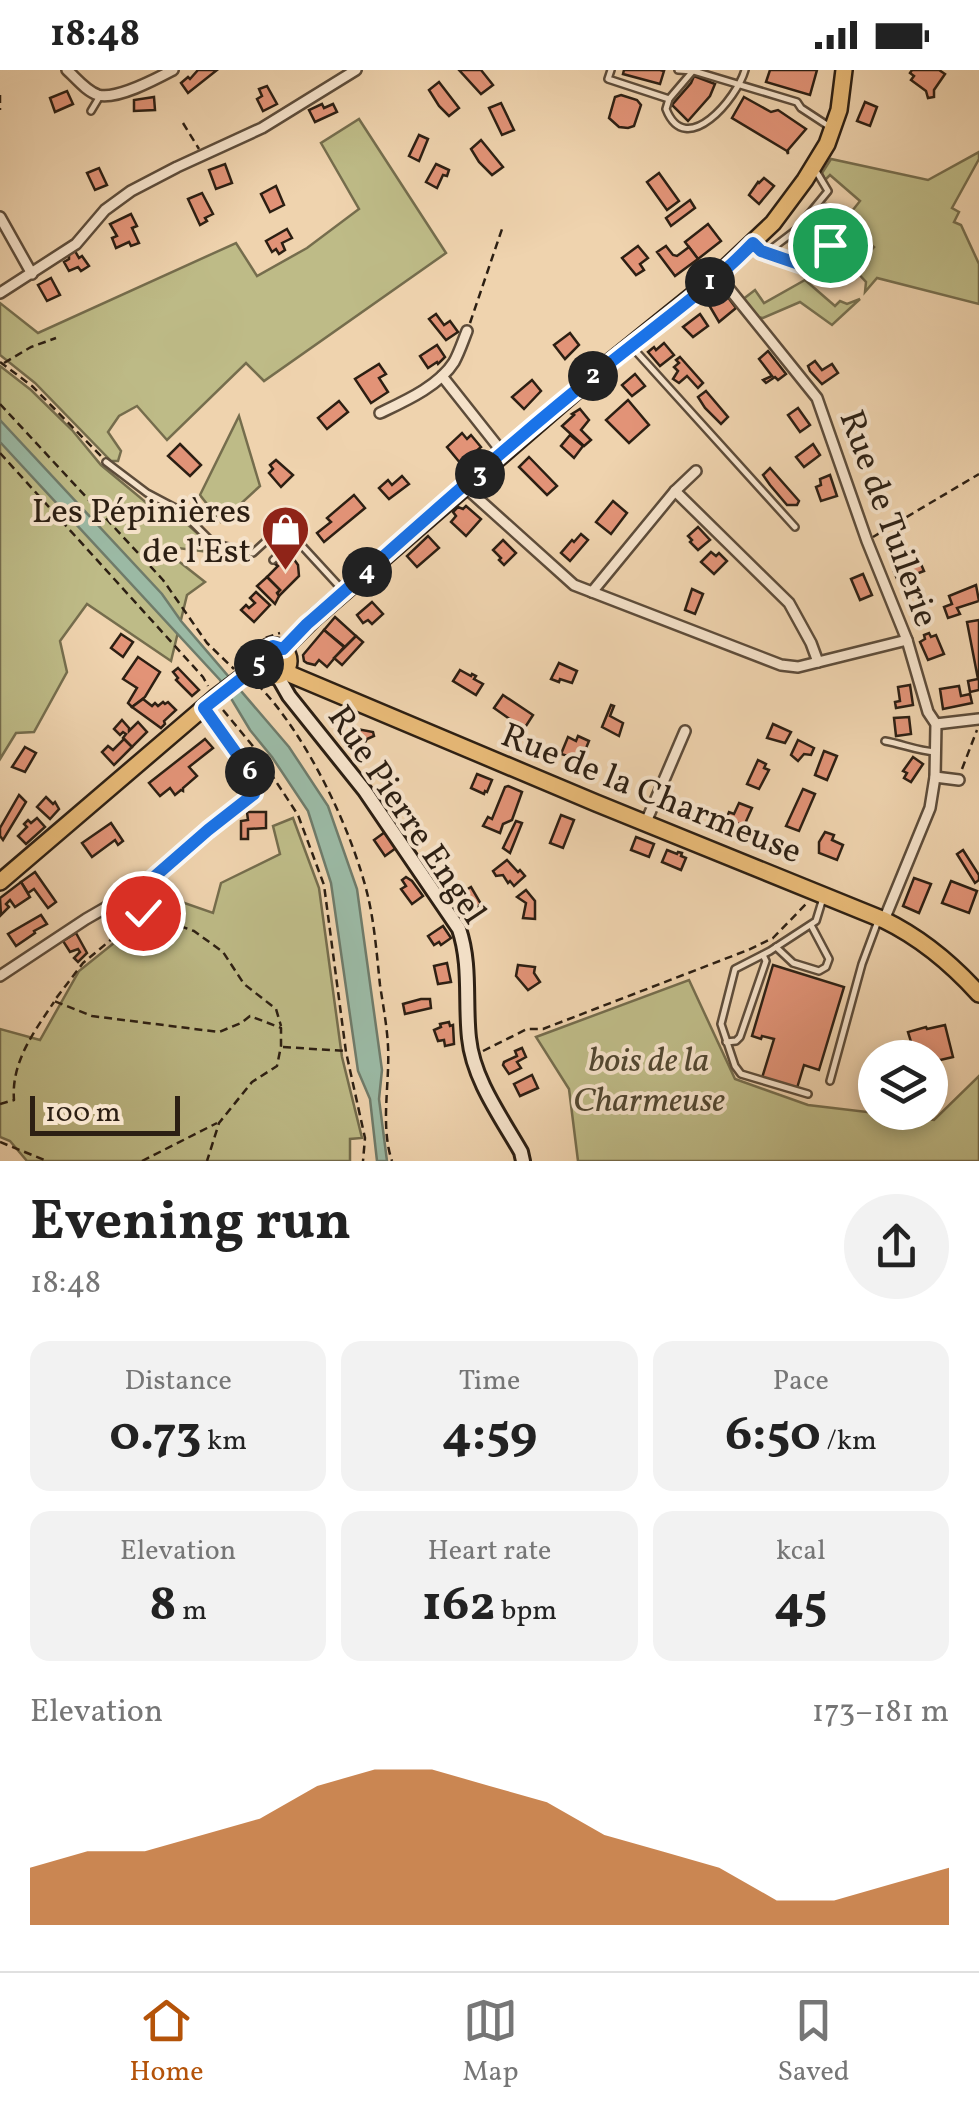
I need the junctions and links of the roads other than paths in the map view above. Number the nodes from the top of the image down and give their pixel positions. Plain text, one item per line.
1 (66, 70) edge
2 (173, 70) edge
3 (356, 70) edge
4 (611, 70) edge
5 (678, 70) edge
6 (745, 70) edge
7 (844, 70) edge
8 (692, 72) edge
9 (741, 85) junction
10 (100, 96) junction
11 (669, 99) junction
12 (91, 111) dead end
13 (833, 128) junction
14 (814, 166) junction
15 (0, 216) edge
16 (759, 248) junction
17 (808, 267) road end
18 (32, 274) junction
19 (718, 275) junction
20 (0, 292) edge
21 (467, 331) road end
22 (631, 346) junction
23 (442, 376) junction
24 (380, 413) dead end
25 (503, 453) junction
26 (106, 462) road end
27 (696, 471) dead end
28 (465, 486) junction
29 (675, 491) junction
30 (795, 527) dead end
31 (295, 538) junction
32 (273, 560) dead end
33 (338, 584) dead end
34 (592, 592) junction
35 (907, 640) junction
36 (283, 649) junction
37 (818, 662) junction
38 (260, 664) junction
39 (282, 673) junction
40 (213, 701) junction
41 (979, 721) edge
42 (936, 724) junction
43 (684, 731) dead end
44 (885, 741) dead end
45 (934, 752) junction
46 (936, 777) junction
47 (958, 780) road end
48 (646, 822) junction
49 (0, 882) edge
50 (821, 894) junction
51 (882, 919) junction
52 (811, 925) junction
53 (776, 947) junction
54 (763, 954) junction
55 (0, 976) edge
56 (979, 994) edge
57 (726, 1042) junction
58 (830, 1081) dead end
59 (808, 1094) dead end
60 (523, 1161) edge

1 - 10 street
2 - 10 street
3 - 18 street
4 - 11 lane
5 - 8 lane
6 - 9 lane
7 - 13 main road
8 - 9 lane
8 - 11 lane
9 - 11 lane
9 - 13 lane
10 - 12 lane
13 - 14 main road
14 - 16 main road
14 - 16 lane
15 - 18 street
16 - 17 lane
16 - 19 main road
18 - 20 street
19 - 22 main road
19 - 35 street, Rue de Tuilerie
21 - 23 street
22 - 25 main road
22 - 30 lane
23 - 24 street
23 - 25 street
25 - 28 main road
26 - 31 lane
27 - 29 street
28 - 34 street
28 - 36 main road
29 - 34 street
29 - 37 street
31 - 32 lane
31 - 33 lane
34 - 37 street
35 - 37 street
35 - 42 street, Rue de Tuilerie
36 - 38 main road
36 - 39 main road
38 - 39 main road
38 - 40 main road
39 - 48 main road, Rue de la Charmeuse
39 - 60 street, Rue Pierre Engel
40 - 49 main road
40 - 55 street
41 - 42 street
42 - 45 street, Rue de Tuilerie
43 - 48 street
44 - 45 lane
45 - 46 street, Rue de Tuilerie
46 - 47 street
46 - 51 street, Rue de Tuilerie
48 - 50 main road, Rue de la Charmeuse
50 - 51 main road, Rue de la Charmeuse
50 - 52 lane
51 - 56 main road, Rue de la Charmeuse
51 - 58 lane
52 - 53 lane
52 - 53 lane
53 - 54 lane
54 - 57 lane
54 - 57 lane
57 - 59 lane

